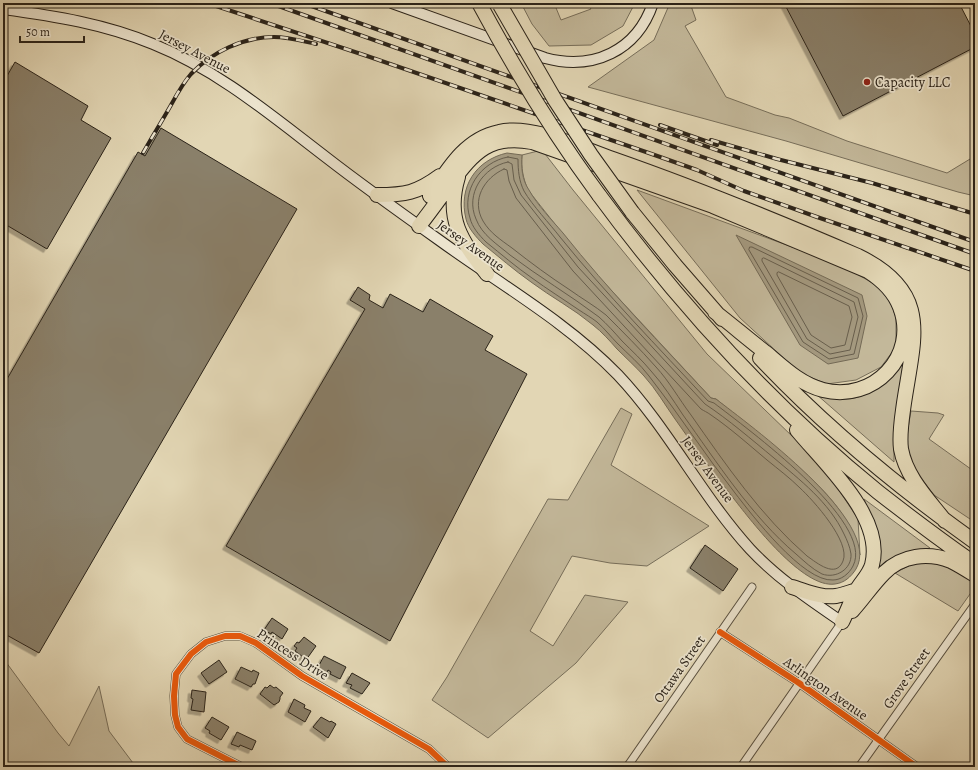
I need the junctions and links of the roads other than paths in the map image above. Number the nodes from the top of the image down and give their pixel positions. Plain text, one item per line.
1 (392, 3) edge
2 (479, 3) edge
3 (653, 3) edge
4 (500, 4) edge
5 (3, 9) edge
6 (454, 170) junction
7 (377, 195) junction
8 (416, 224) junction
9 (487, 274) junction
10 (715, 312) junction
11 (764, 389) junction
12 (945, 521) junction
13 (975, 542) edge
14 (975, 564) edge
15 (975, 575) edge
16 (752, 587) dead end
17 (792, 587) junction
18 (857, 590) junction
19 (975, 604) edge
20 (842, 622) junction
21 (720, 632) junction
22 (800, 683) junction
23 (878, 739) junction
24 (975, 762) edge
25 (242, 767) edge
26 (448, 767) edge
27 (627, 767) edge
28 (741, 767) edge
29 (859, 767) edge
30 (917, 767) edge
31 (972, 767) edge

1 - 3 main road
2 - 11 highway, bridge
4 - 10 highway, bridge
5 - 7 main road, Jersey Avenue
6 - 7 highway
6 - 8 highway
6 - 9 highway
6 - 10 highway
6 - 12 highway
7 - 8 main road, Jersey Avenue
8 - 9 main road, Jersey Avenue
9 - 17 main road, Jersey Avenue
10 - 12 highway
11 - 14 highway
11 - 18 highway
12 - 13 highway
15 - 20 highway
16 - 21 street, Ottawa Street
17 - 18 highway
17 - 20 main road, Jersey Avenue
18 - 20 highway
19 - 23 street, Grove Street
20 - 22 street
21 - 22 street, Arlington Avenue
21 - 27 street, Ottawa Street
22 - 23 street, Arlington Avenue
22 - 28 street
23 - 29 street, Grove Street
23 - 30 street, Arlington Avenue
24 - 31 street
25 - 26 street, Princess Drive

